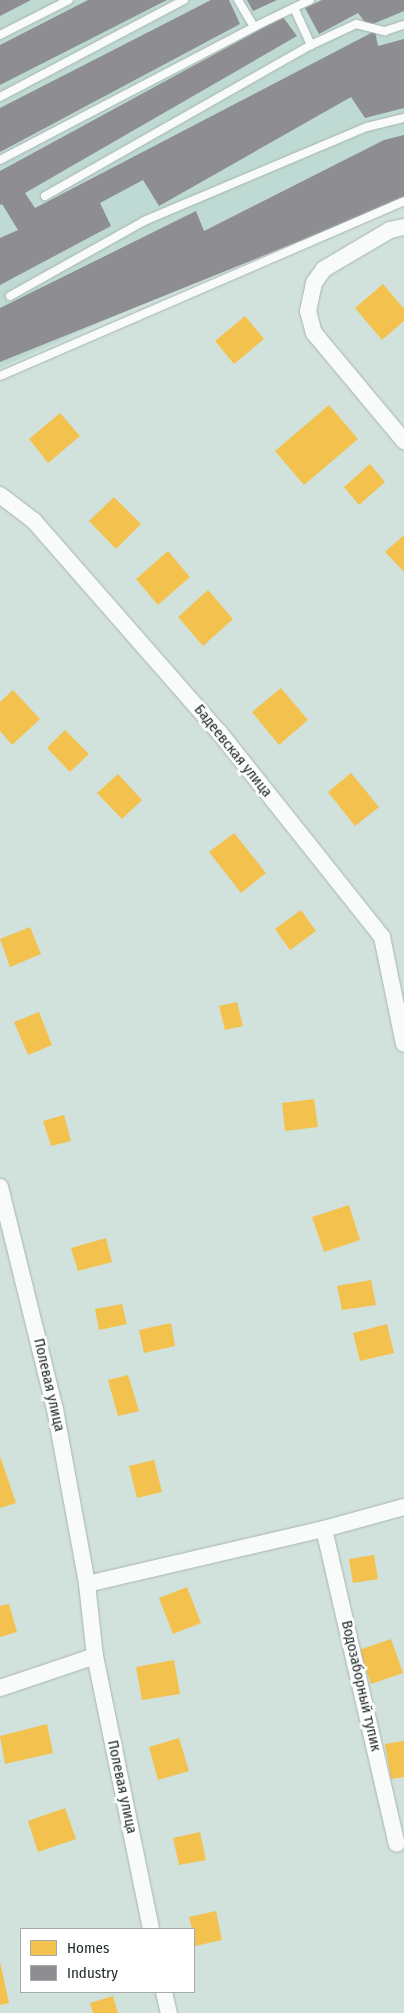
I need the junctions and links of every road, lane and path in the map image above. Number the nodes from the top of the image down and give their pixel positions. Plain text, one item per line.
1 (68, 0) edge
2 (184, 0) edge
3 (238, 0) edge
4 (310, 0) edge
5 (294, 8) junction
6 (404, 25) edge
7 (254, 27) junction
8 (0, 35) edge
9 (312, 45) junction
10 (0, 96) edge
11 (404, 118) edge
12 (0, 160) edge
13 (45, 196) dead end
14 (404, 202) edge
15 (404, 227) edge
16 (10, 296) dead end
17 (0, 376) edge
18 (404, 441) edge
19 (0, 495) edge
20 (404, 1044) edge
21 (0, 1187) edge
22 (404, 1507) edge
23 (324, 1528) junction
24 (88, 1584) junction
25 (95, 1656) junction
26 (0, 1688) edge
27 (397, 1844) dead end
28 (151, 1928) edge
29 (164, 1993) edge
30 (169, 2013) edge

1 - 8 lane
2 - 10 lane
3 - 7 lane
4 - 5 lane
5 - 7 lane
5 - 9 lane
6 - 9 lane
7 - 12 lane
9 - 13 lane
11 - 16 lane
14 - 17 lane
15 - 18 street
19 - 20 street, Бадеевская улица
21 - 24 street, Полевая улица
22 - 23 street
23 - 24 street
23 - 27 street, Водозаборный тупик
24 - 25 street, Полевая улица
25 - 26 street
25 - 28 street, Полевая улица
29 - 30 street

